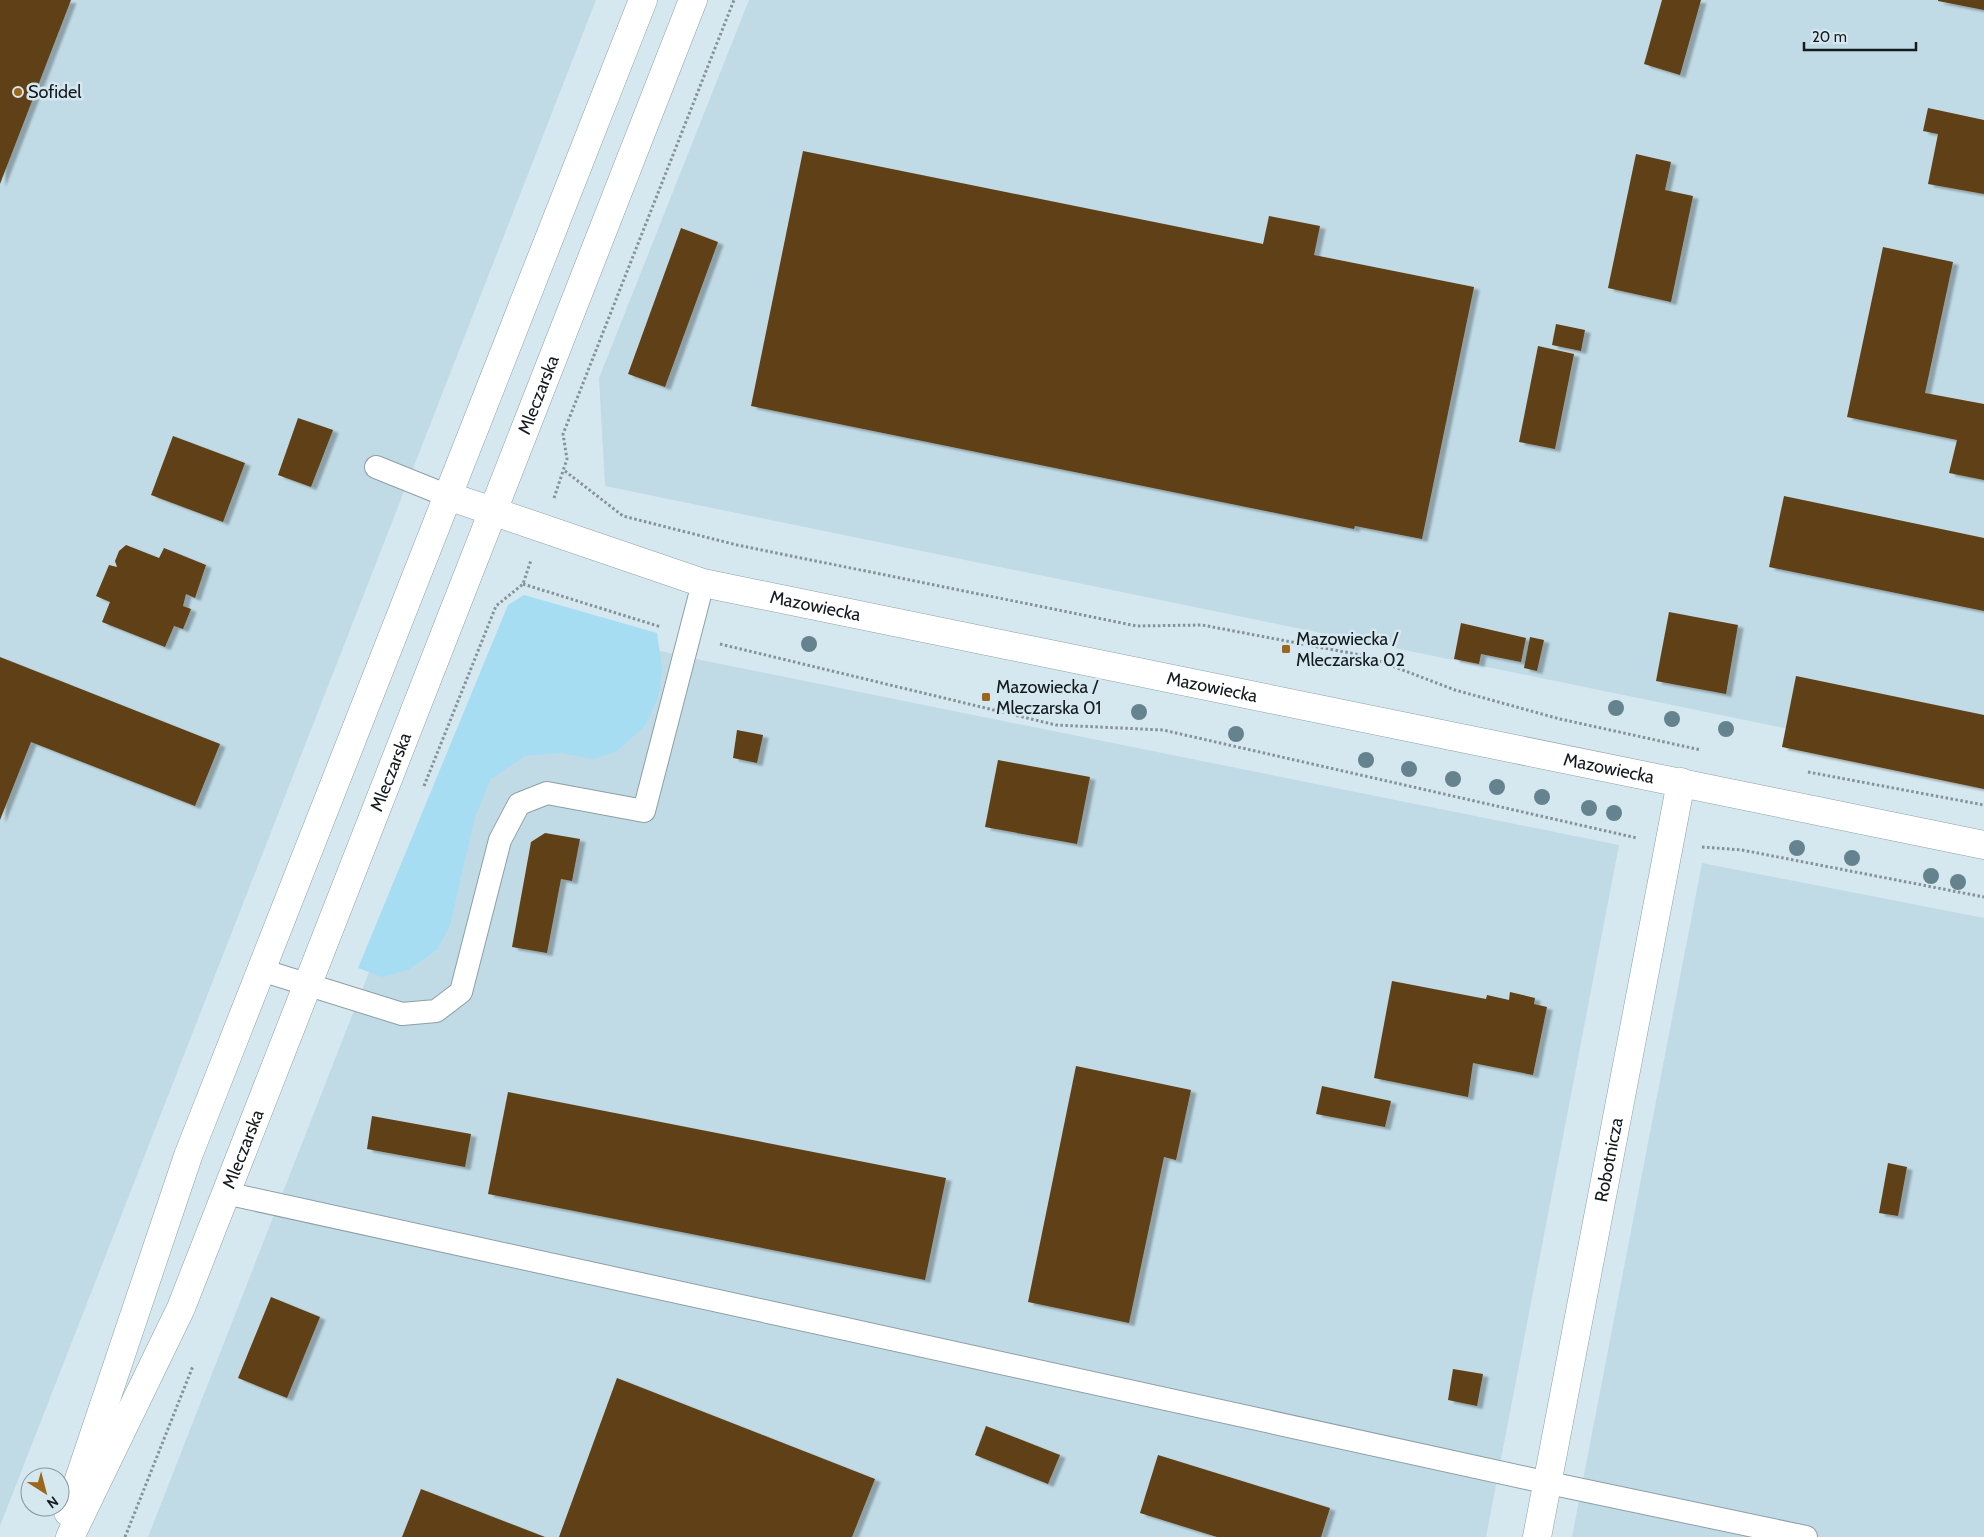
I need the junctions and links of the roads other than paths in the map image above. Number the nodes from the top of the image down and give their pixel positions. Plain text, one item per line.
1 (643, 0) edge
2 (693, 0) edge
3 (376, 467) dead end
4 (448, 496) junction
5 (493, 513) junction
6 (703, 582) junction
7 (1681, 782) junction
8 (1984, 845) edge
9 (261, 970) junction
10 (307, 985) junction
11 (225, 1193) junction
12 (1549, 1483) junction
13 (60, 1537) edge
14 (70, 1537) edge
15 (1537, 1537) edge
16 (1806, 1537) edge

1 - 4 main road
2 - 5 main road, Mleczarska
3 - 4 lane
4 - 5 main road, Mazowiecka
4 - 9 main road
5 - 6 main road, Mazowiecka
5 - 10 main road, Mleczarska
6 - 7 main road, Mazowiecka
6 - 10 lane
7 - 8 main road, Mazowiecka
7 - 12 main road, Robotnicza
9 - 10 lane
9 - 13 main road
10 - 11 main road, Mleczarska
11 - 12 lane
11 - 14 main road, Mleczarska
12 - 15 main road, Robotnicza
12 - 16 lane

